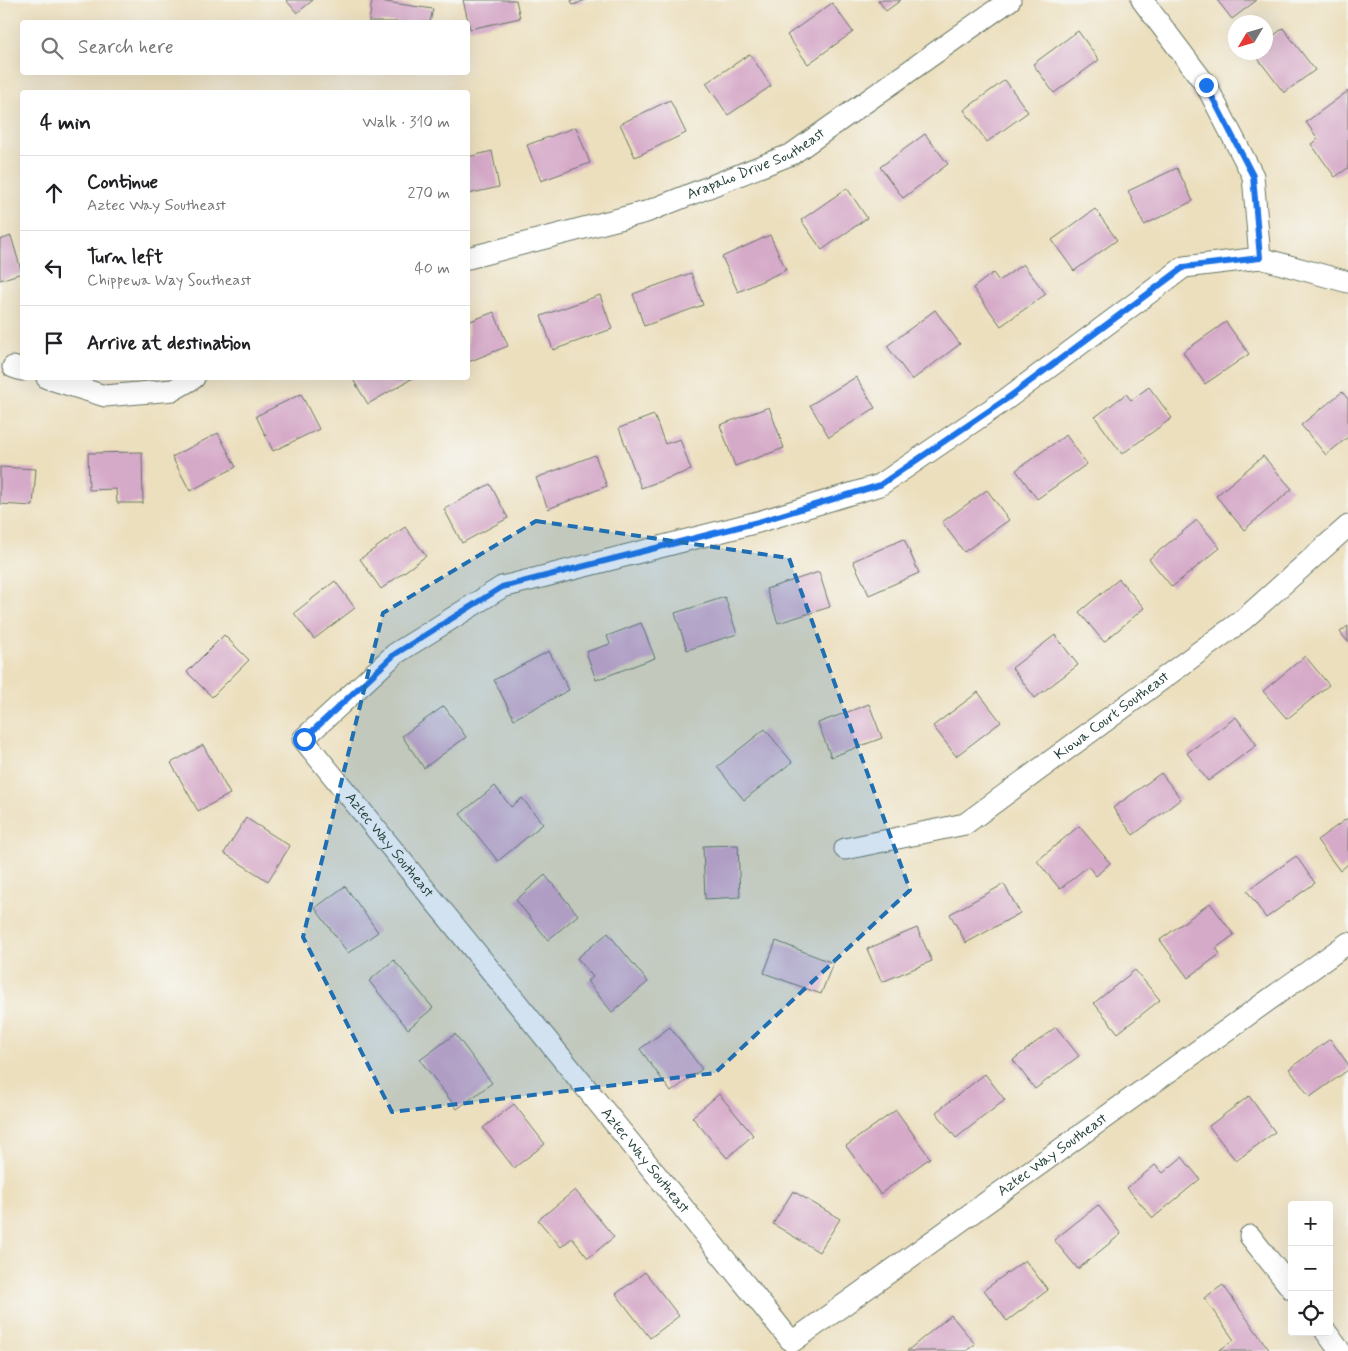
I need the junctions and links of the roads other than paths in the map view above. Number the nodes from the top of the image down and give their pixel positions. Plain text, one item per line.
1 (1010, 0) edge
2 (1142, 0) edge
3 (470, 257) edge
4 (1260, 258) junction
5 (1348, 282) edge
6 (53, 380) edge
7 (190, 380) edge
8 (1348, 526) edge
9 (846, 850) dead end
10 (1348, 943) edge
11 (1250, 1236) dead end
12 (1288, 1284) edge
13 (1329, 1336) edge
14 (1340, 1351) edge

1 - 3 street, Arapaho Drive Southeast
2 - 4 street
4 - 5 street, Aztec Way Southeast
4 - 10 street, Aztec Way Southeast
6 - 7 street
8 - 9 street, Kiowa Court Southeast
11 - 12 street
13 - 14 street

